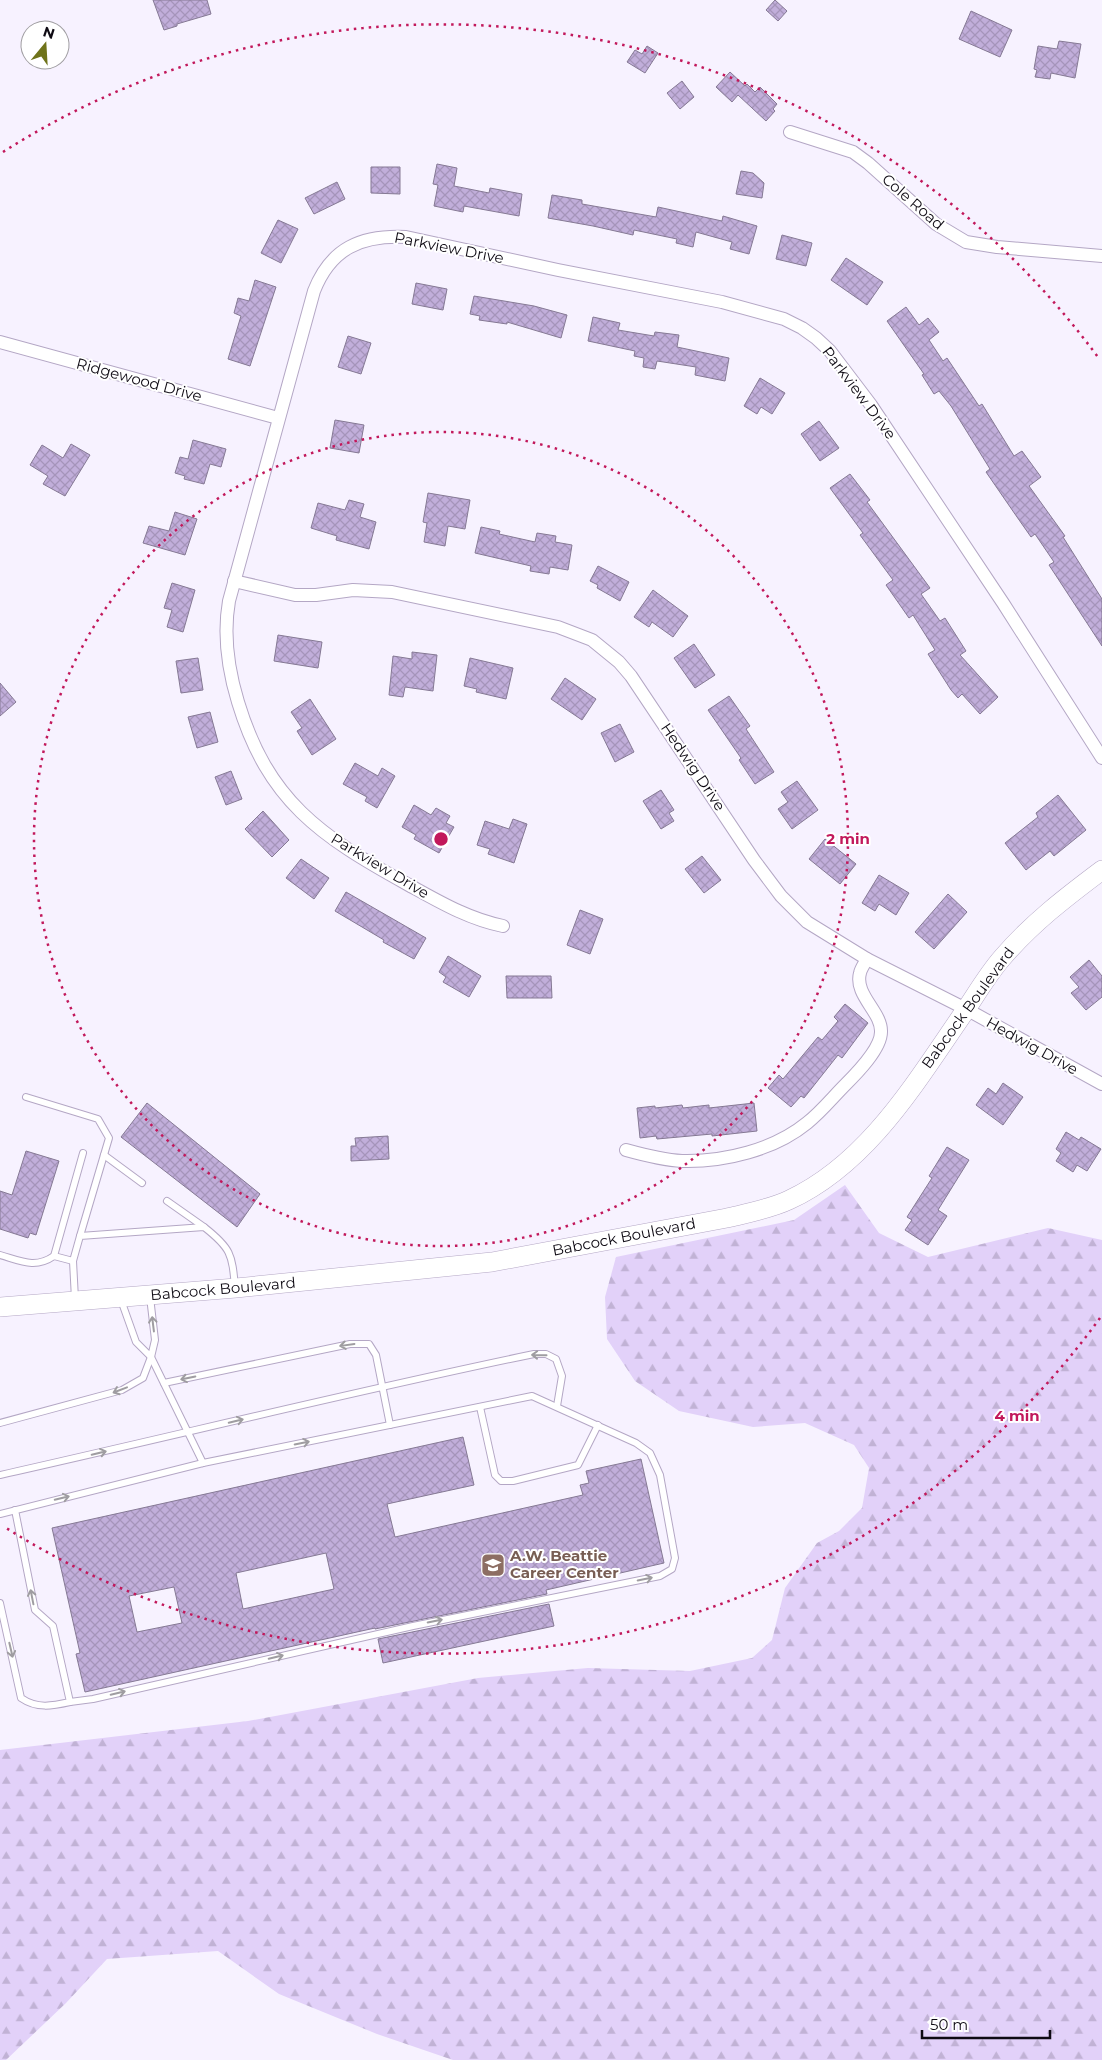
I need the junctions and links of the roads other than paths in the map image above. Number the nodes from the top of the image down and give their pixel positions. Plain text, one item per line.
1 (790, 132) dead end
2 (1102, 256) edge
3 (0, 342) edge
4 (278, 418) junction
5 (234, 581) junction
6 (1102, 758) edge
7 (1102, 870) edge
8 (504, 926) dead end
9 (867, 960) junction
10 (966, 1009) junction
11 (1102, 1084) edge
12 (26, 1097) dead end
13 (626, 1150) dead end
14 (83, 1153) dead end
15 (104, 1155) junction
16 (142, 1183) dead end
17 (167, 1201) dead end
18 (204, 1227) junction
19 (80, 1236) junction
20 (0, 1255) edge
21 (54, 1256) junction
22 (73, 1261) junction
23 (236, 1288) junction
24 (150, 1296) junction
25 (120, 1298) junction
26 (76, 1302) junction
27 (0, 1308) edge
28 (151, 1357) junction
29 (164, 1383) junction
30 (384, 1385) junction
31 (557, 1406) junction
32 (480, 1407) junction
33 (0, 1422) edge
34 (390, 1425) junction
35 (598, 1425) junction
36 (188, 1433) junction
37 (203, 1463) junction
38 (0, 1475) edge
39 (15, 1510) junction
40 (0, 1514) edge
41 (0, 1603) edge
42 (70, 1702) junction

1 - 2 street, Cole Road
3 - 4 street, Ridgewood Drive
4 - 5 street, Parkview Drive
4 - 6 street, Parkview Drive
5 - 8 street, Parkview Drive
5 - 9 street, Hedwig Drive
7 - 10 main road, Babcock Boulevard
9 - 10 street, Hedwig Drive
9 - 13 street
10 - 11 street, Hedwig Drive
10 - 23 main road, Babcock Boulevard
12 - 15 lane
14 - 21 lane
15 - 16 lane
15 - 19 lane
17 - 18 lane
18 - 19 lane
18 - 23 lane
19 - 22 lane
20 - 21 lane
21 - 22 lane
22 - 26 lane
23 - 24 main road, Babcock Boulevard
24 - 25 main road, Babcock Boulevard
28 -> 24 lane
25 - 26 main road, Babcock Boulevard
25 - 28 lane
26 - 27 main road, Babcock Boulevard
28 - 29 lane
28 -> 33 lane
30 -> 29 lane
29 - 36 lane
31 -> 30 lane
30 - 34 lane
36 -> 30 lane
31 - 32 lane
31 - 35 lane
32 - 34 lane
32 - 35 lane
37 -> 34 lane
42 -> 35 lane
36 - 37 lane
38 -> 36 lane
39 -> 37 lane
39 - 40 lane
42 -> 39 lane
41 -> 42 lane

